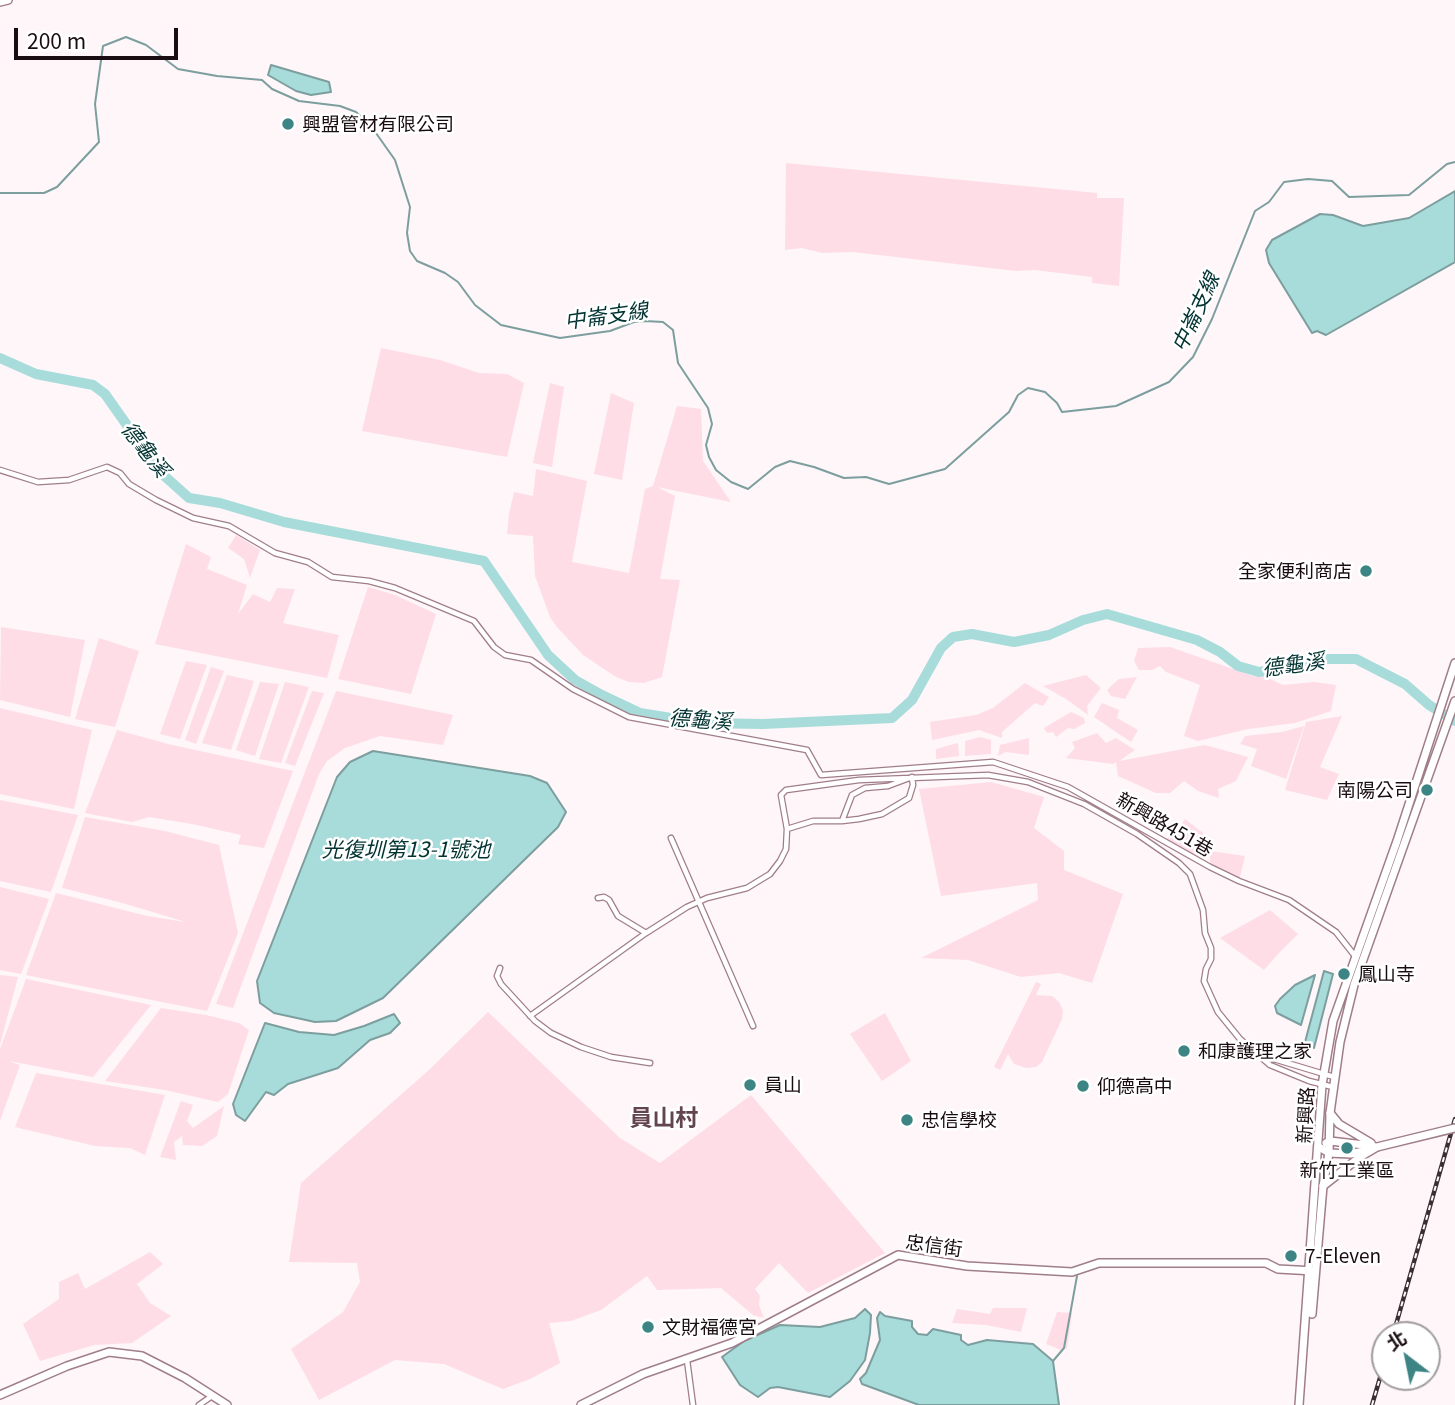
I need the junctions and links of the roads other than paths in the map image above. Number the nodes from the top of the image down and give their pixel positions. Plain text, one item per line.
1 (8, 0) edge
2 (0, 2) edge
3 (0, 470) edge
4 (1455, 663) edge
5 (1454, 702) edge
6 (912, 777) junction
7 (842, 821) junction
8 (787, 829) junction
9 (671, 838) dead end
10 (598, 898) dead end
11 (699, 902) junction
12 (646, 933) junction
13 (1355, 956) junction
14 (500, 968) dead end
15 (530, 1016) junction
16 (753, 1026) dead end
17 (1266, 1060) junction
18 (650, 1063) dead end
19 (1323, 1075) junction
20 (1334, 1077) junction
21 (1322, 1085) junction
22 (1333, 1087) junction
23 (1330, 1113) junction
24 (1455, 1128) edge
25 (1330, 1141) junction
26 (1319, 1147) junction
27 (1377, 1147) junction
28 (1329, 1153) junction
29 (1323, 1186) junction
30 (1312, 1271) junction
31 (687, 1360) junction
32 (0, 1395) edge
33 (213, 1396) junction
34 (198, 1405) edge
35 (227, 1405) edge
36 (580, 1405) edge
37 (693, 1405) edge
38 (1301, 1405) edge

1 - 2 main road
3 - 13 street, 新興路451巷
4 - 13 main road, 新興路
5 - 20 main road, 新興路
6 - 7 street
6 - 7 street
6 - 8 street
6 - 17 street
7 - 8 street
8 - 11 street
9 - 11 street
10 - 12 street
11 - 12 street
11 - 16 street
12 - 15 street
13 - 19 main road, 新興路
14 - 15 street
15 - 18 street
17 - 19 street
17 - 21 street
19 - 20 street
19 - 21 main road, 新興路
20 - 22 main road, 新興路
21 - 22 street
21 - 26 main road, 新興路
22 - 23 main road, 新興路
23 - 25 main road, 新興路
23 - 27 main road
24 - 27 main road, bridge
25 - 26 main road
25 - 27 main road
25 - 28 main road, 新興路
26 - 28 main road
26 - 30 main road, 新興路
27 - 28 main road
27 - 29 main road
28 - 29 main road, 新興路
29 - 30 main road, 新興路
30 - 31 main road, 忠信街
30 - 38 main road, 新興路
31 - 36 main road, 忠信街
31 - 37 street
32 - 33 main road
33 - 34 street
33 - 35 main road

